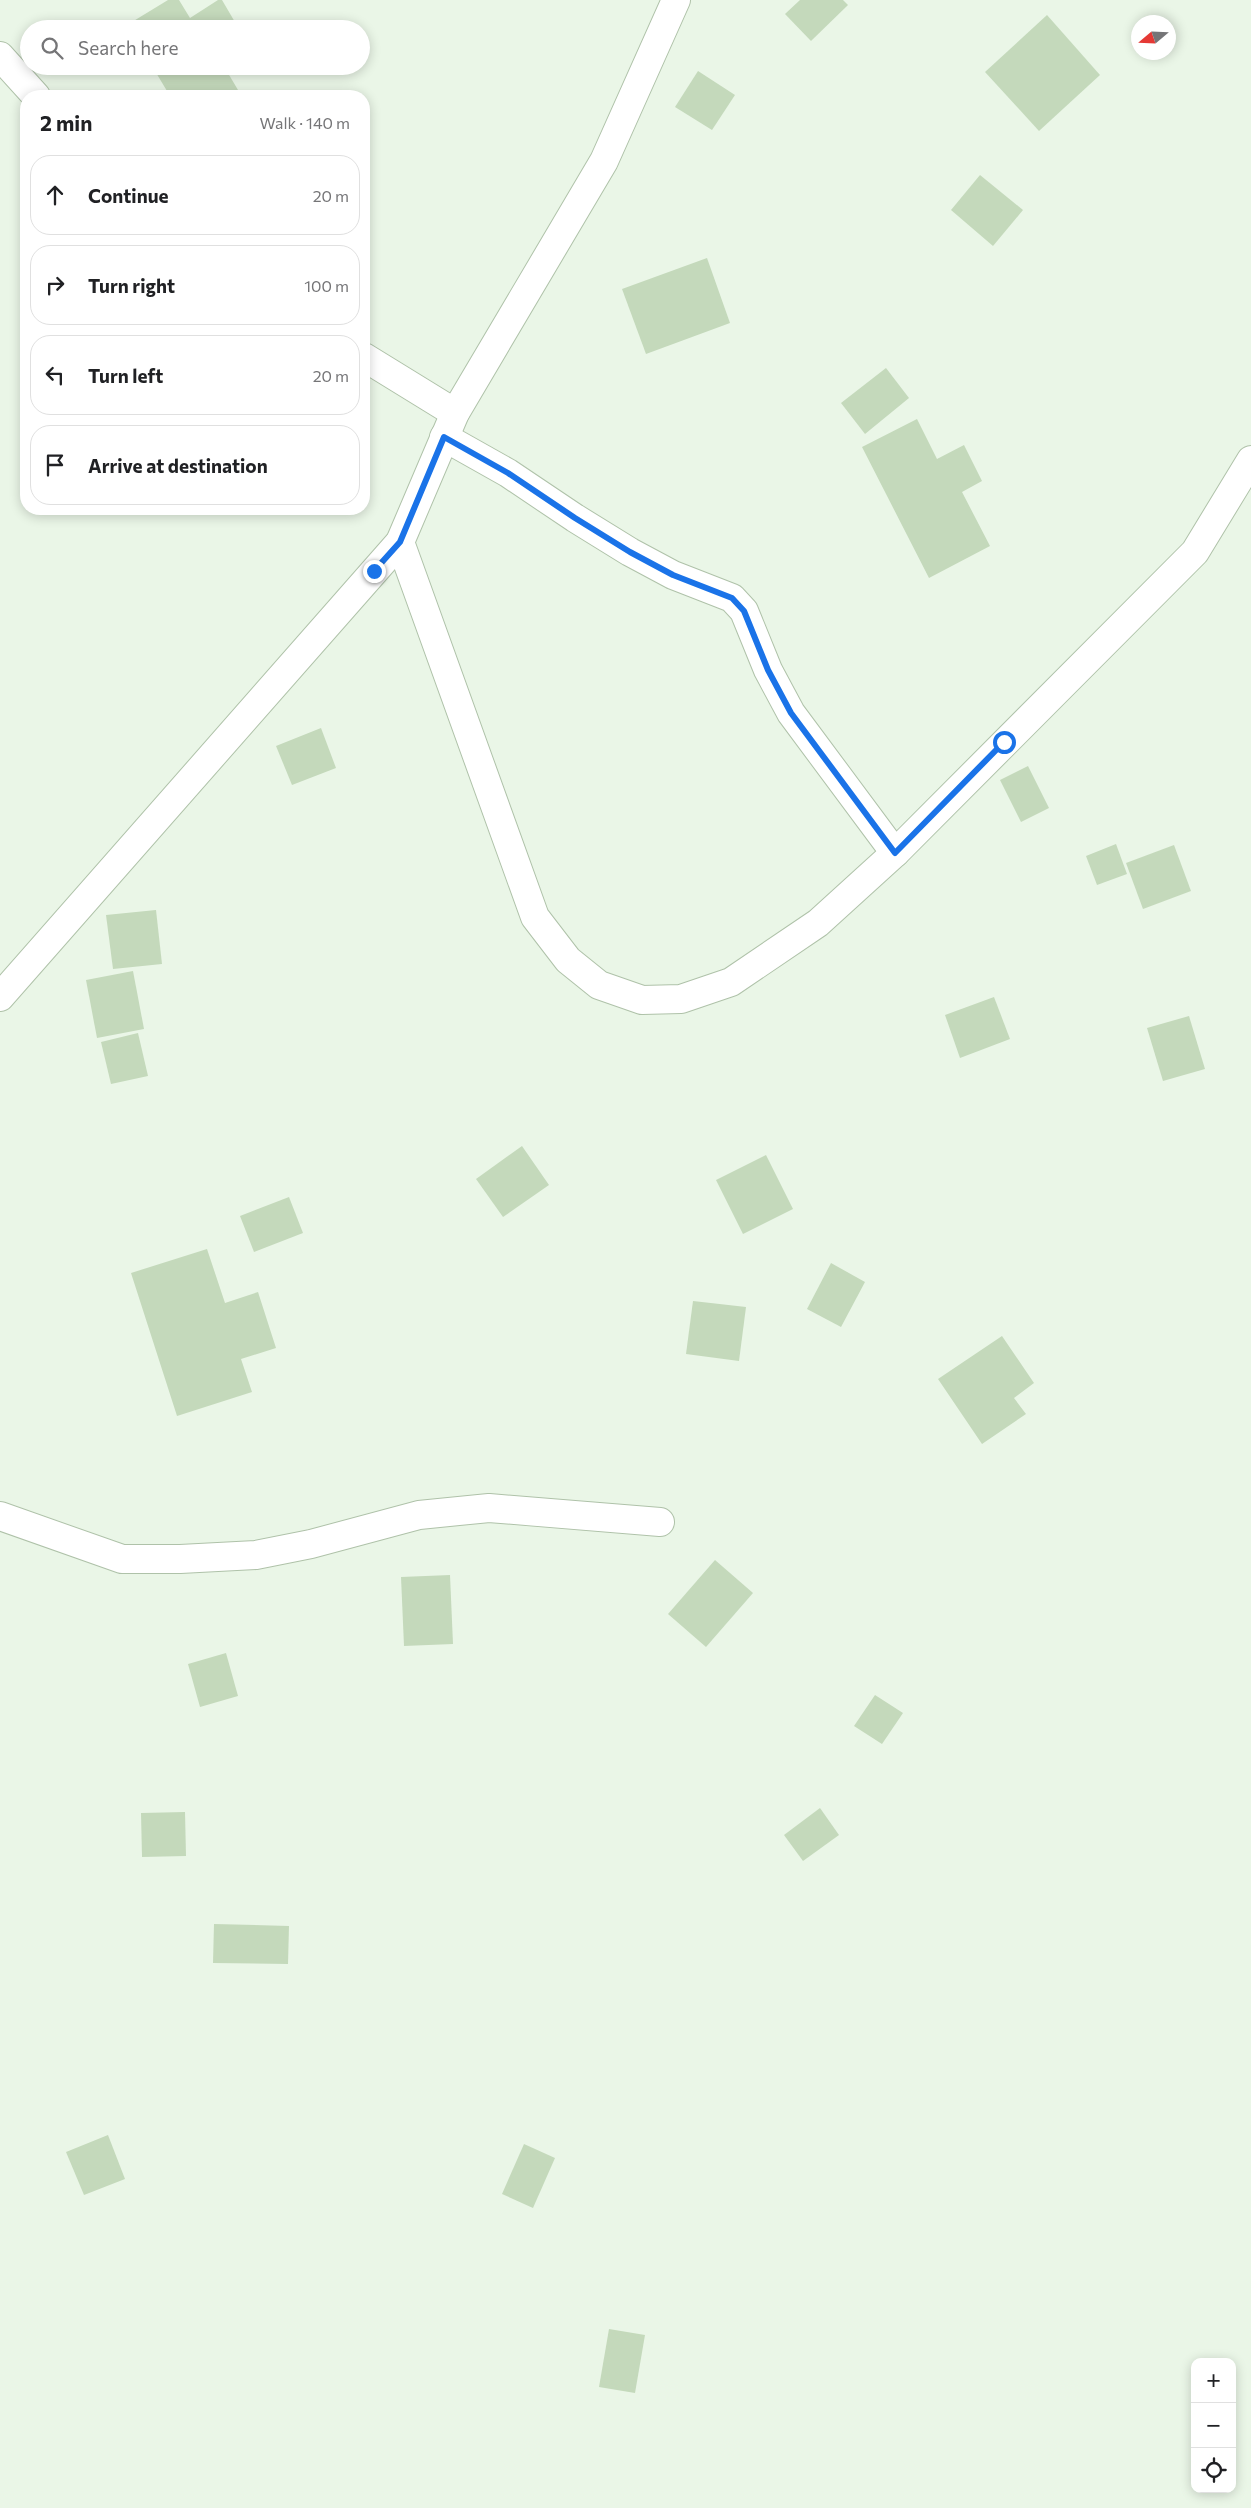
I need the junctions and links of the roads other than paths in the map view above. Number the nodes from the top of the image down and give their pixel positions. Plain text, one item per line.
1 (676, 0) edge
2 (0, 56) edge
3 (31, 90) edge
4 (370, 362) edge
5 (449, 425) junction
6 (1251, 460) edge
7 (400, 542) junction
8 (895, 853) junction
9 (0, 997) edge
10 (0, 1516) edge
11 (660, 1522) dead end

1 - 5 street
2 - 3 street
4 - 5 street
5 - 7 street
5 - 8 street
6 - 8 street
7 - 8 street
7 - 9 street
10 - 11 street

